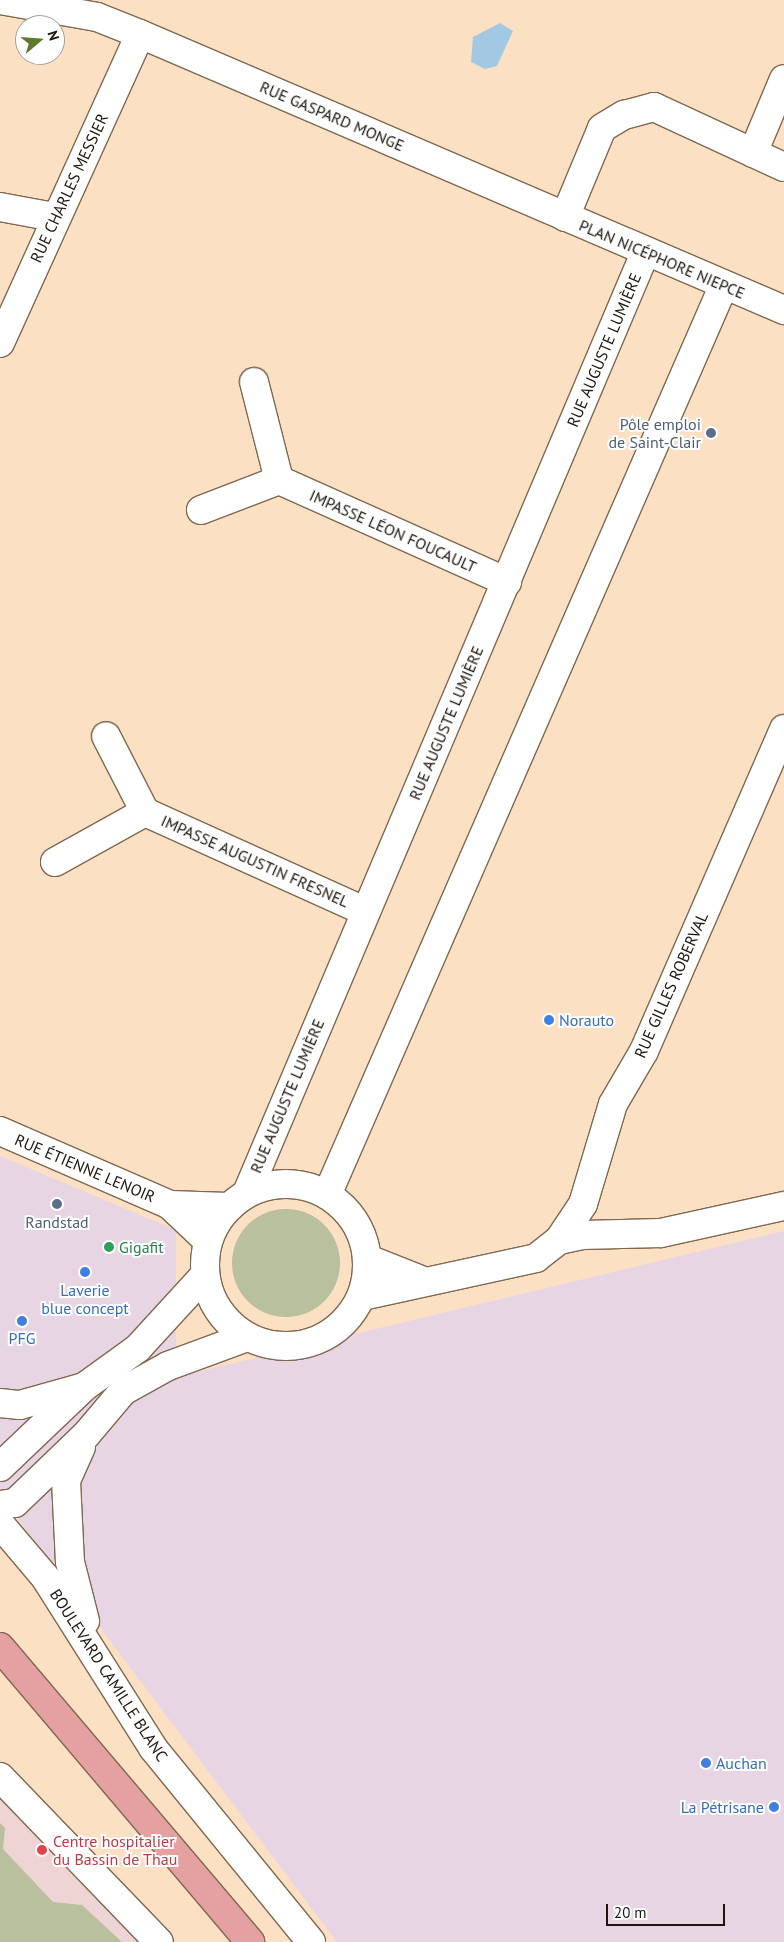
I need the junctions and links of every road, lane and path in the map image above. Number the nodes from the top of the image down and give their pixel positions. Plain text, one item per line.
1 (0, 0) edge
2 (101, 8) edge
3 (140, 34) junction
4 (784, 79) edge
5 (753, 153) junction
6 (784, 167) edge
7 (0, 207) edge
8 (54, 217) junction
9 (566, 218) junction
10 (645, 253) junction
11 (723, 287) junction
12 (784, 310) edge
13 (0, 343) edge
14 (254, 382) dead end
15 (279, 480) junction
16 (201, 510) dead end
17 (507, 582) junction
18 (784, 728) edge
19 (106, 736) dead end
20 (145, 812) junction
21 (55, 862) dead end
22 (364, 911) junction
23 (0, 1131) edge
24 (327, 1195) junction
25 (238, 1200) junction
26 (170, 1205) junction
27 (784, 1206) edge
28 (559, 1240) junction
29 (208, 1241) junction
30 (368, 1259) junction
31 (205, 1275) junction
32 (421, 1280) junction
33 (362, 1296) junction
34 (247, 1337) junction
35 (84, 1387) junction
36 (0, 1403) edge
37 (86, 1435) junction
38 (0, 1467) edge
39 (0, 1505) edge
40 (0, 1524) edge
41 (0, 1647) edge
42 (94, 1652) junction
43 (0, 1778) edge
44 (159, 1942) edge
45 (250, 1942) edge
46 (312, 1942) edge

1 - 2 street, RUE GASPARD MONGE
2 - 3 street, RUE GASPARD MONGE
3 - 8 street, RUE CHARLES MESSIER
3 - 9 street, RUE GASPARD MONGE
4 - 5 street
5 - 6 street, PLAN NICÉPHORE NIEPCE
5 - 9 street, PLAN NICÉPHORE NIEPCE
7 - 8 street
8 - 13 street, RUE CHARLES MESSIER
9 - 10 street, PLAN NICÉPHORE NIEPCE
10 - 11 street, PLAN NICÉPHORE NIEPCE
10 - 17 street, RUE AUGUSTE LUMIÈRE
11 - 12 street, PLAN NICÉPHORE NIEPCE
11 - 24 street
14 - 15 street
15 - 16 street
15 - 17 street, IMPASSE LÉON FOUCAULT
17 - 22 street, RUE AUGUSTE LUMIÈRE
18 - 28 street, RUE GILLES ROBERVAL
19 - 20 street, IMPASSE AUGUSTIN FRESNEL
20 - 21 street, IMPASSE AUGUSTIN FRESNEL
20 - 22 street, IMPASSE AUGUSTIN FRESNEL
22 - 25 street, RUE AUGUSTE LUMIÈRE
23 - 26 street, RUE ÉTIENNE LENOIR
24 - 25 street
24 - 30 street
25 - 26 street, RUE ÉTIENNE LENOIR
25 - 29 street
26 - 29 street, RUE ÉTIENNE LENOIR
27 - 28 street
28 - 32 street, RUE GILLES ROBERVAL
29 - 31 street
30 - 32 street
30 - 33 street
31 - 34 street
31 - 35 street
32 - 33 street, RUE GILLES ROBERVAL
33 - 34 street
34 - 37 street
35 - 36 street
35 - 38 street
37 - 39 street
37 - 42 street
40 - 42 street, BOULEVARD CAMILLE BLANC
41 - 45 main road
42 - 46 street, BOULEVARD CAMILLE BLANC
43 - 44 street

